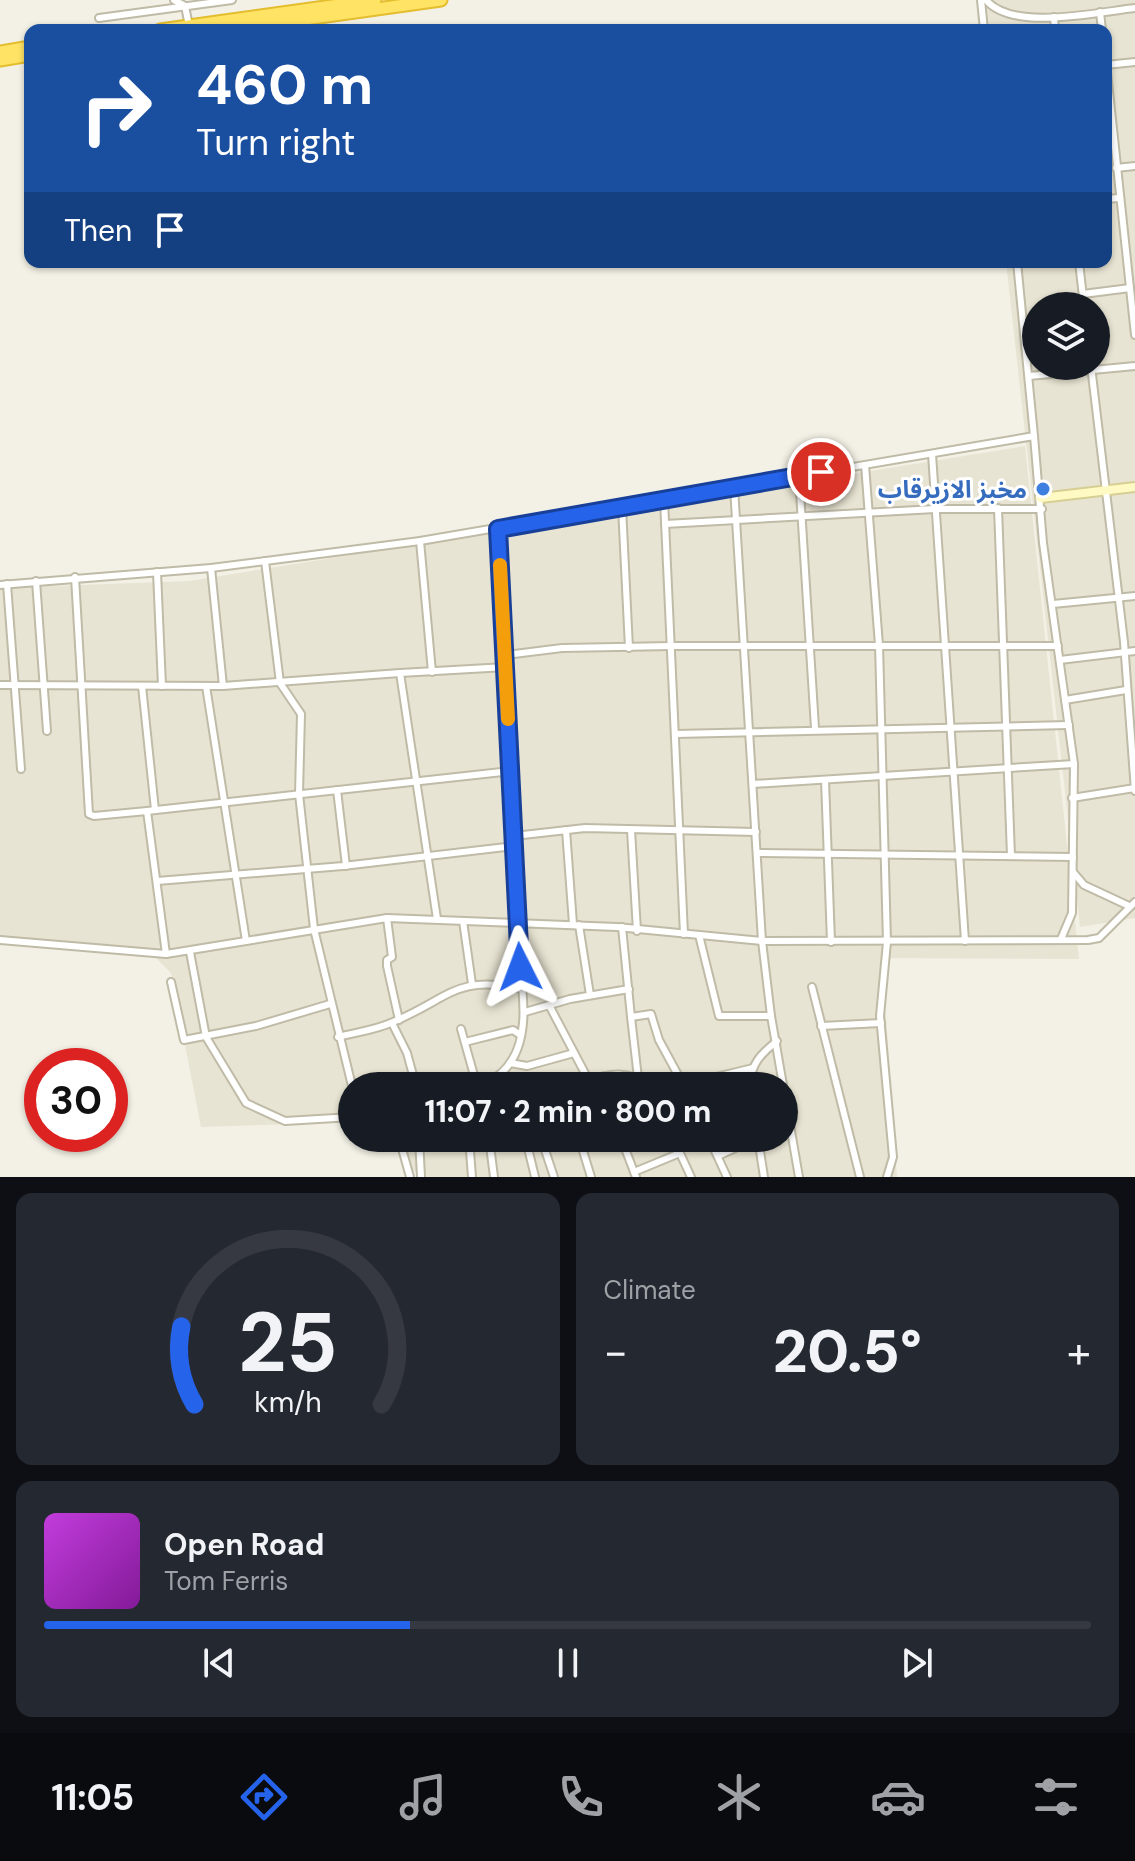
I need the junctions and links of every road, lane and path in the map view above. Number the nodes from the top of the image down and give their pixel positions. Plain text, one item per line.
1 (174, 0) edge
2 (232, 0) edge
3 (441, 0) edge
4 (984, 0) edge
5 (366, 1) edge
6 (185, 6) junction
7 (1135, 8) edge
8 (1100, 12) junction
9 (1054, 17) junction
10 (99, 18) dead end
11 (189, 24) edge
12 (203, 24) edge
13 (269, 24) edge
14 (984, 24) edge
15 (1055, 24) edge
16 (1101, 24) edge
17 (24, 48) edge
18 (0, 52) edge
19 (24, 56) edge
20 (0, 60) edge
21 (1135, 62) edge
22 (1112, 64) edge
23 (1112, 130) edge
24 (1135, 166) edge
25 (1116, 168) junction
26 (1119, 198) junction
27 (1112, 199) edge
28 (1135, 245) edge
29 (1125, 246) junction
30 (1018, 268) edge
31 (1080, 268) edge
32 (1130, 288) junction
33 (1083, 292) edge
34 (1099, 292) edge
35 (1022, 309) edge
36 (1134, 317) edge
37 (1135, 335) edge
38 (1135, 366) edge
39 (1110, 367) edge
40 (1029, 380) edge
41 (1093, 380) edge
42 (1034, 436) junction
43 (932, 454) junction
44 (865, 465) junction
45 (799, 476) junction
46 (734, 487) junction
47 (1135, 487) edge
48 (1104, 490) junction
49 (1041, 498) junction
50 (664, 500) junction
51 (622, 507) junction
52 (998, 508) junction
53 (935, 509) junction
54 (1042, 509) junction
55 (869, 512) junction
56 (802, 515) junction
57 (736, 519) junction
58 (665, 524) junction
59 (498, 529) junction
60 (420, 541) junction
61 (265, 561) junction
62 (211, 568) junction
63 (157, 572) junction
64 (75, 577) junction
65 (36, 581) junction
66 (3, 584) edge
67 (1135, 596) edge
68 (1118, 598) junction
69 (1053, 604) junction
70 (810, 645) junction
71 (879, 645) junction
72 (943, 645) junction
73 (1002, 645) junction
74 (672, 646) junction
75 (746, 646) junction
76 (1058, 646) junction
77 (629, 648) junction
78 (1135, 651) edge
79 (1125, 653) junction
80 (506, 655) junction
81 (1060, 660) junction
82 (506, 667) junction
83 (432, 672) junction
84 (400, 673) junction
85 (280, 683) junction
86 (45, 684) junction
87 (80, 684) junction
88 (0, 685) edge
89 (16, 685) junction
90 (142, 686) junction
91 (162, 686) junction
92 (206, 686) junction
93 (223, 686) junction
94 (1126, 690) junction
95 (1065, 700) junction
96 (1005, 725) junction
97 (1069, 725) junction
98 (950, 726) junction
99 (881, 727) junction
100 (815, 728) junction
101 (751, 730) junction
102 (47, 731) dead end
103 (675, 734) junction
104 (1074, 764) junction
105 (21, 769) dead end
106 (1007, 769) junction
107 (511, 771) junction
108 (953, 772) junction
109 (882, 777) junction
110 (825, 780) junction
111 (416, 781) junction
112 (753, 784) junction
113 (1135, 789) edge
114 (337, 790) junction
115 (299, 794) junction
116 (1072, 798) junction
117 (221, 803) junction
118 (151, 810) junction
119 (566, 830) junction
120 (631, 830) junction
121 (756, 832) junction
122 (679, 833) junction
123 (514, 836) junction
124 (514, 846) junction
125 (757, 853) junction
126 (829, 853) junction
127 (885, 853) junction
128 (958, 855) junction
129 (1011, 856) junction
130 (1073, 857) junction
131 (428, 858) junction
132 (346, 866) junction
133 (307, 869) junction
134 (1073, 872) junction
135 (233, 875) junction
136 (157, 881) junction
137 (1132, 904) edge
138 (387, 918) junction
139 (437, 919) junction
140 (463, 921) junction
141 (518, 922) junction
142 (576, 924) junction
143 (622, 927) junction
144 (314, 929) junction
145 (637, 931) junction
146 (684, 934) junction
147 (699, 935) junction
148 (1061, 939) junction
149 (0, 940) edge
150 (246, 941) junction
151 (762, 941) junction
152 (965, 941) junction
153 (831, 942) junction
154 (887, 942) junction
155 (190, 952) junction
156 (166, 954) junction
157 (171, 982) dead end
158 (472, 984) junction
159 (812, 987) dead end
160 (522, 989) junction
161 (629, 989) junction
162 (590, 995) junction
163 (330, 1004) junction
164 (549, 1005) junction
165 (525, 1012) junction
166 (771, 1016) junction
167 (631, 1017) junction
168 (395, 1021) junction
169 (881, 1023) junction
170 (821, 1026) junction
171 (461, 1029) dead end
172 (519, 1034) junction
173 (206, 1037) junction
174 (338, 1037) junction
175 (777, 1041) junction
176 (465, 1042) junction
177 (574, 1053) junction
178 (510, 1063) junction
179 (753, 1068) junction
180 (348, 1072) edge
181 (412, 1072) edge
182 (474, 1072) edge
183 (502, 1072) edge
184 (584, 1072) edge
185 (637, 1072) edge
186 (676, 1072) edge
187 (737, 1072) edge
188 (753, 1072) edge
189 (338, 1118) edge
190 (403, 1152) edge
191 (420, 1152) edge
192 (470, 1152) edge
193 (491, 1152) edge
194 (529, 1152) edge
195 (546, 1152) edge
196 (583, 1152) edge
197 (626, 1152) edge
198 (716, 1152) edge
199 (727, 1152) edge
200 (760, 1152) edge
201 (680, 1153) joint
202 (718, 1156) junction
203 (635, 1174) edge
204 (410, 1177) edge
205 (421, 1177) edge
206 (472, 1177) edge
207 (494, 1177) edge
208 (535, 1177) edge
209 (554, 1177) edge
210 (591, 1177) edge
211 (691, 1177) edge
212 (727, 1177) edge
213 (764, 1177) edge
214 (799, 1177) edge
215 (860, 1177) edge
216 (887, 1177) edge

1 - 6 street
2 - 6 street
3 - 13 highway
4 - 9 street
4 - 14 street
5 - 12 highway
6 - 10 street
6 - 11 street
7 - 8 street
8 - 9 street
8 - 16 street
9 - 15 street
17 - 18 highway
19 - 20 highway
21 - 22 street
23 - 25 street
24 - 25 street
25 - 26 street
26 - 27 street
26 - 29 street
28 - 29 street
29 - 32 street
30 - 35 street
31 - 33 street
32 - 34 street
32 - 36 street
36 - 37 street
38 - 39 street
40 - 42 street
41 - 48 street
42 - 43 street
42 - 49 street
43 - 44 street
43 - 53 street
44 - 45 street
44 - 55 street
45 - 46 street
45 - 56 street
46 - 50 street
46 - 57 street
47 - 48 street
48 - 49 street
48 - 68 street
49 - 54 street
50 - 51 street
50 - 58 street
51 - 59 street
51 - 77 street
52 - 53 street
52 - 54 street
52 - 73 street
53 - 55 street
53 - 72 street
54 - 69 street
55 - 56 street
55 - 71 street
56 - 57 street
56 - 70 street
57 - 58 street
57 - 75 street
58 - 74 street
59 - 60 street
59 - 80 street
60 - 61 street
60 - 83 street
61 - 62 street
61 - 85 street
62 - 63 street
62 - 93 street
63 - 64 street
63 - 91 street
64 - 65 street
64 - 87 street
65 - 66 street
65 - 86 street
66 - 89 street
67 - 68 street
68 - 69 street
68 - 79 street
69 - 76 street
70 - 71 street
70 - 75 street
70 - 100 street
71 - 72 street
71 - 99 street
72 - 73 street
72 - 98 street
73 - 76 street
73 - 96 street
74 - 75 street
74 - 77 street
74 - 103 street
75 - 101 street
76 - 81 street
77 - 80 street
78 - 79 street
79 - 81 street
79 - 94 street
80 - 82 street
81 - 95 street
82 - 83 street
82 - 107 street
83 - 84 street
84 - 85 street
84 - 111 street
85 - 93 street
85 - 115 street
86 - 87 street
86 - 89 street
86 - 102 street
87 - 90 street
87 - 118 street
88 - 89 street
89 - 105 street
90 - 91 street
90 - 118 street
91 - 92 street
92 - 93 street
92 - 117 street
94 - 95 street
94 - 113 street
95 - 97 street
96 - 97 street
96 - 98 street
96 - 106 street
97 - 104 street
98 - 99 street
98 - 108 street
99 - 100 street
99 - 109 street
100 - 101 street
101 - 103 street
101 - 112 street
103 - 122 street
104 - 106 street
104 - 116 street
106 - 108 street
106 - 129 street
107 - 111 street
107 - 123 street
108 - 109 street
108 - 128 street
109 - 110 street
109 - 127 street
110 - 112 street
110 - 126 street
111 - 114 street
111 - 131 street
112 - 121 street
113 - 116 street
114 - 115 street
114 - 132 street
115 - 117 street
115 - 133 street
116 - 130 street
117 - 118 street
117 - 135 street
118 - 136 street
119 - 120 street
119 - 123 street
119 - 142 street
120 - 122 street
120 - 145 street
121 - 122 street
121 - 125 street
122 - 146 street
123 - 124 street
124 - 131 street
124 - 141 street
125 - 126 street
125 - 151 street
126 - 127 street
126 - 153 street
127 - 128 street
127 - 154 street
128 - 129 street
128 - 152 street
129 - 130 street
130 - 134 street
131 - 132 street
131 - 139 street
132 - 133 street
133 - 135 street
133 - 144 street
134 - 137 street
134 - 148 street
135 - 136 street
135 - 150 street
136 - 156 street
137 - 148 street
138 - 139 street
138 - 144 street
138 - 168 street
139 - 140 street
140 - 141 street
140 - 158 street
141 - 142 street
141 - 160 street
142 - 143 street
142 - 162 street
143 - 145 street
143 - 161 street
144 - 150 street
144 - 163 street
145 - 146 street
146 - 147 street
147 - 151 street
147 - 166 street
148 - 152 street
149 - 156 street
150 - 155 street
151 - 153 street
151 - 166 street
152 - 154 street
153 - 154 street
154 - 169 street
155 - 156 street
155 - 173 street
157 - 173 street
158 - 160 street
158 - 168 street
159 - 170 street
160 - 165 street
161 - 162 street
161 - 167 street
162 - 164 street
163 - 173 street
163 - 174 street
164 - 165 street
164 - 177 street
165 - 172 street
166 - 175 street
167 - 185 street
167 - 186 street
168 - 174 street
168 - 181 street
169 - 170 street
169 - 216 street
170 - 215 street
171 - 176 street
172 - 176 street
172 - 178 street
173 - 189 street
174 - 180 street
175 - 179 street
175 - 214 street
176 - 182 street
177 - 178 street
177 - 184 street
178 - 183 street
179 - 187 street
179 - 188 street
190 - 204 street
191 - 205 street
192 - 206 street
193 - 207 street
194 - 208 street
195 - 209 street
196 - 210 street
197 - 203 street
198 - 202 street
199 - 202 street
200 - 213 street
201 - 203 street
201 - 211 street
202 - 212 street

